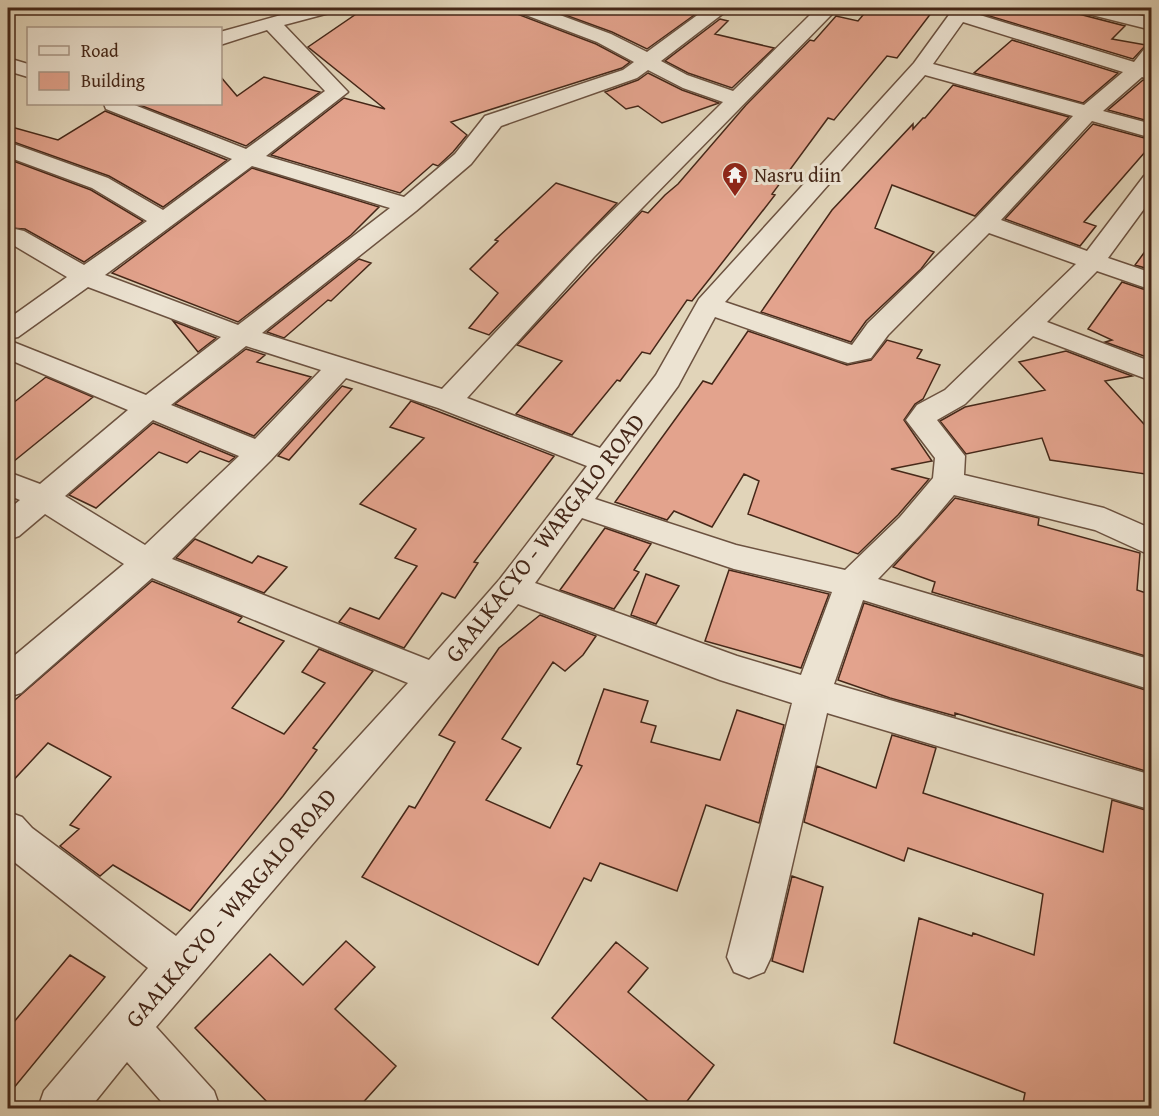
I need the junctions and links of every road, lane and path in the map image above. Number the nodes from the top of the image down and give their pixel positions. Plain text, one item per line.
1 (326, 8) edge
2 (532, 8) edge
3 (718, 8) edge
4 (814, 8) edge
5 (1087, 8) edge
6 (961, 11) edge
7 (271, 23) junction
8 (1152, 24) edge
9 (222, 38) edge
10 (648, 61) junction
11 (8, 64) edge
12 (1147, 65) edge
13 (921, 67) junction
14 (27, 71) edge
15 (736, 99) junction
16 (116, 105) edge
17 (1089, 112) junction
18 (1152, 131) edge
19 (8, 148) edge
20 (249, 158) junction
21 (1152, 181) edge
22 (408, 206) junction
23 (164, 221) junction
24 (985, 223) junction
25 (15, 236) dead end
26 (1091, 263) junction
27 (84, 276) junction
28 (1152, 282) edge
29 (708, 305) junction
30 (1030, 325) junction
31 (8, 331) edge
32 (243, 336) junction
33 (8, 349) edge
34 (342, 366) junction
35 (1152, 372) edge
36 (448, 401) junction
37 (150, 407) junction
38 (260, 453) junction
39 (605, 461) junction
40 (946, 482) junction
41 (8, 483) edge
42 (44, 498) junction
43 (575, 504) junction
44 (8, 528) edge
45 (1152, 544) edge
46 (148, 562) junction
47 (852, 584) junction
48 (512, 588) junction
49 (1152, 675) edge
50 (435, 678) junction
51 (8, 682) edge
52 (813, 693) junction
53 (1152, 793) edge
54 (11, 841) edge
55 (749, 957) dead end
56 (180, 966) junction
57 (126, 1027) junction
58 (61, 1108) edge
59 (197, 1108) edge

1 - 7 street
2 - 10 street
3 - 10 street
4 - 15 street
5 - 8 street
6 - 12 street
6 - 13 street, GAALKACYO - WARGALO ROAD
7 - 9 street
7 - 20 street
10 - 15 street
10 - 22 street
11 - 14 street
12 - 17 street
13 - 17 street
13 - 29 street, GAALKACYO - WARGALO ROAD
15 - 36 street
16 - 20 street
17 - 18 street
17 - 24 street
19 - 23 street
20 - 22 street
20 - 23 street
21 - 26 street
22 - 32 street
23 - 27 street
24 - 26 street
24 - 29 street
25 - 27 street
26 - 28 street
26 - 30 street
27 - 31 street
27 - 32 street
29 - 39 street, GAALKACYO - WARGALO ROAD
30 - 35 street
30 - 40 street
32 - 34 street
32 - 37 street
33 - 37 street
34 - 36 street
34 - 38 street
36 - 39 street
37 - 38 street
37 - 42 street
38 - 46 street
39 - 43 street, GAALKACYO - WARGALO ROAD
40 - 45 street
40 - 47 street
41 - 42 street
42 - 44 street
42 - 46 street
43 - 47 street
43 - 48 street, GAALKACYO - WARGALO ROAD
46 - 50 street
46 - 51 street
47 - 49 street
47 - 52 street
48 - 50 street, GAALKACYO - WARGALO ROAD
48 - 52 street
50 - 56 street, GAALKACYO - WARGALO ROAD
52 - 53 street
52 - 55 street
54 - 56 street
56 - 57 street, GAALKACYO - WARGALO ROAD
57 - 58 street, GAALKACYO - WARGALO ROAD
57 - 59 street

